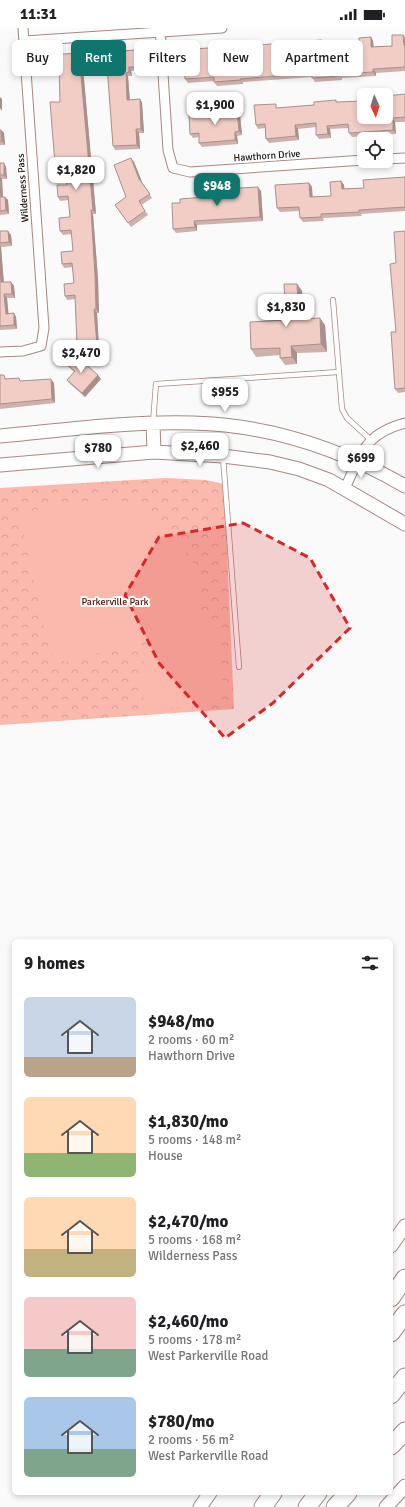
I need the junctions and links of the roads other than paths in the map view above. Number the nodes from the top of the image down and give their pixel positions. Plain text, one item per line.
1 (23, 28) edge
2 (222, 28) edge
3 (161, 30) edge
4 (24, 40) edge
5 (47, 40) edge
6 (26, 76) edge
7 (405, 158) edge
8 (393, 159) edge
9 (357, 160) edge
10 (333, 300) dead end
11 (0, 352) edge
12 (339, 372) junction
13 (153, 423) junction
14 (405, 423) edge
15 (0, 436) edge
16 (371, 440) junction
17 (154, 452) junction
18 (223, 456) junction
19 (357, 462) junction
20 (0, 465) edge
21 (405, 486) edge
22 (345, 488) junction
23 (405, 524) edge
24 (239, 667) dead end
25 (405, 1226) edge
26 (393, 1243) edge
27 (405, 1278) edge
28 (393, 1295) edge
29 (405, 1314) edge
30 (393, 1330) edge
31 (405, 1377) edge
32 (393, 1392) edge
33 (405, 1431) edge
34 (393, 1444) edge
35 (405, 1486) edge
36 (209, 1495) edge
37 (259, 1495) edge
38 (272, 1495) edge
39 (316, 1495) edge
40 (346, 1495) edge
41 (200, 1507) edge
42 (251, 1507) edge
43 (263, 1507) edge
44 (307, 1507) edge
45 (335, 1507) edge
46 (386, 1507) edge

1 - 4 street, Wilderness Pass
2 - 3 street
3 - 5 street
3 - 9 street, Hawthorn Drive
6 - 11 street, Wilderness Pass
7 - 8 street
10 - 12 lane
12 - 13 lane
12 - 16 lane
13 - 15 main road
13 - 17 main road
13 - 19 main road
14 - 16 street
16 - 19 street
17 - 18 main road
17 - 20 main road
18 - 22 main road
18 - 24 lane
19 - 21 main road
19 - 22 street
22 - 23 main road
25 - 26 main road
27 - 28 highway
29 - 30 highway
31 - 32 highway
33 - 34 highway
35 - 46 main road
36 - 41 main road
37 - 42 highway
38 - 43 highway
39 - 44 highway
40 - 45 highway

